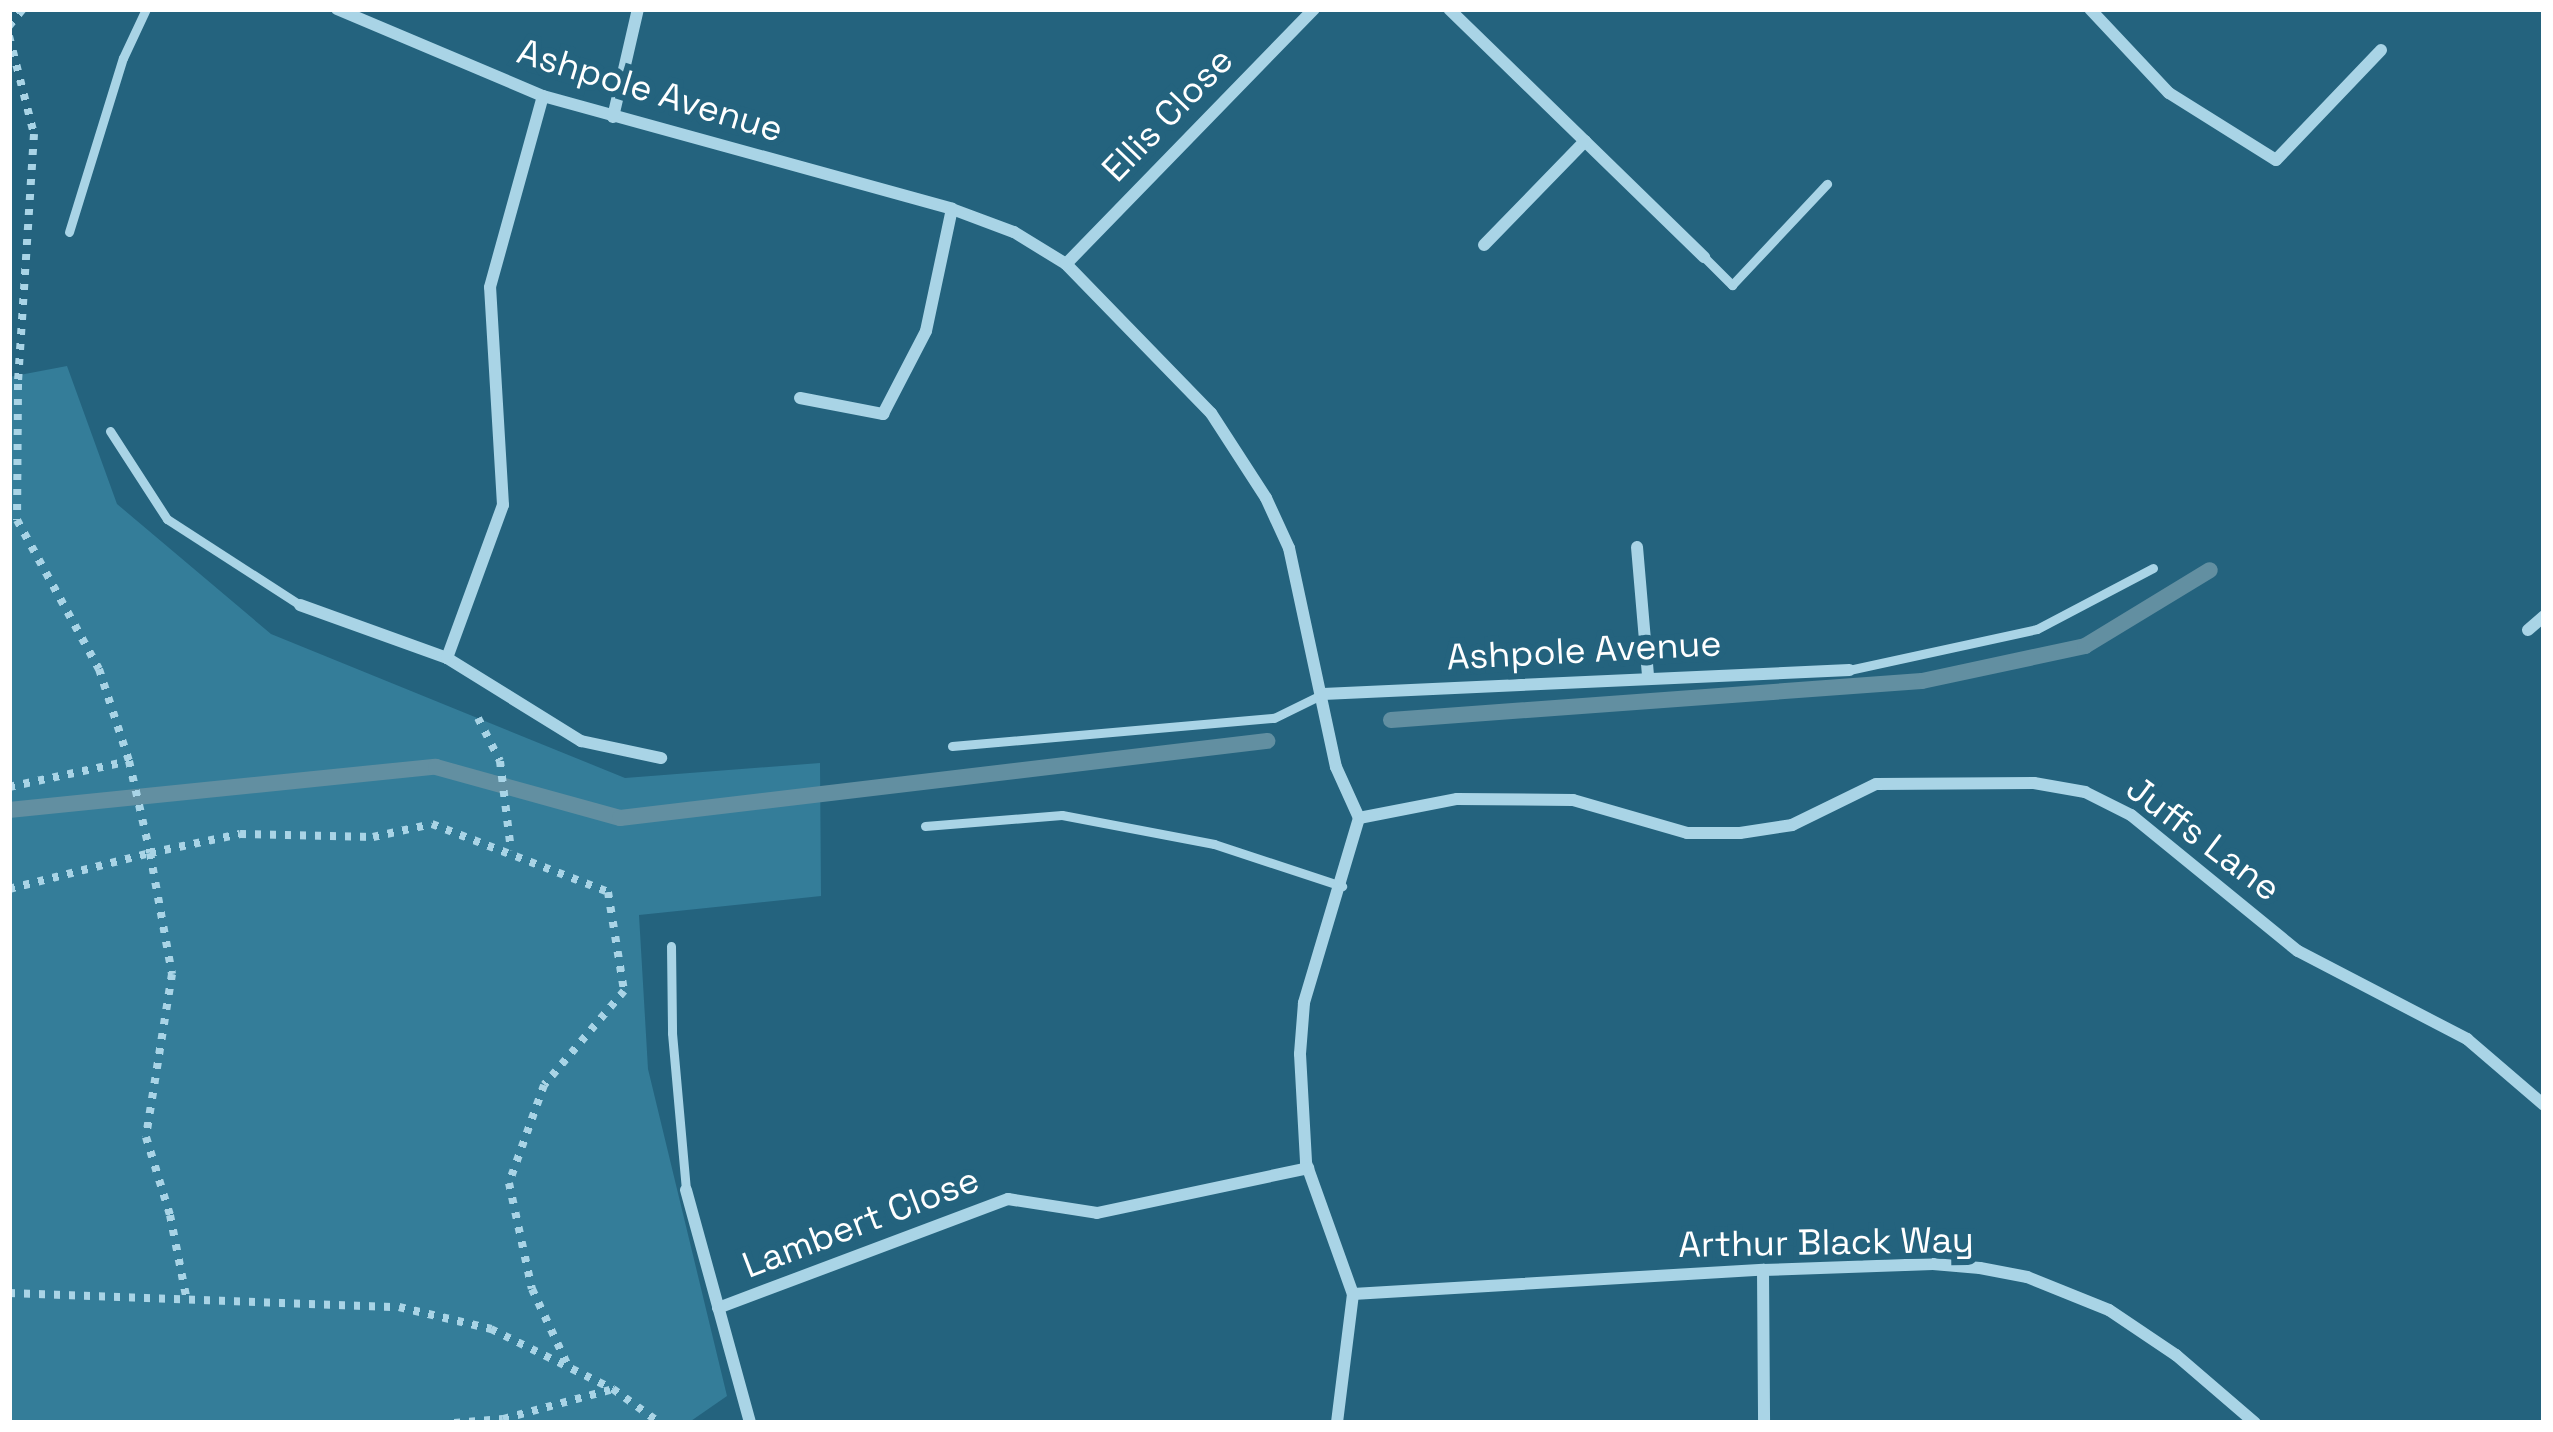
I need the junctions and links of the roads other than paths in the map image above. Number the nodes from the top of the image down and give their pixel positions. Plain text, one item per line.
1 (146, 9) edge
2 (338, 9) edge
3 (638, 9) edge
4 (1314, 9) edge
5 (1449, 9) edge
6 (2090, 9) edge
7 (2380, 50) dead end
8 (543, 96) junction
9 (613, 117) junction
10 (1585, 141) junction
11 (1827, 184) dead end
12 (952, 209) junction
13 (69, 232) dead end
14 (1484, 245) dead end
15 (1704, 257) joint
16 (1066, 264) junction
17 (800, 398) dead end
18 (110, 431) dead end
19 (1636, 547) dead end
20 (2153, 568) dead end
21 (300, 605) joint
22 (2544, 616) edge
23 (2528, 630) dead end
24 (446, 658) junction
25 (1849, 670) joint
26 (1648, 676) junction
27 (1323, 694) junction
28 (952, 746) dead end
29 (661, 758) dead end
30 (1359, 818) junction
31 (925, 826) dead end
32 (1342, 886) junction
33 (671, 946) dead end
34 (2544, 1105) edge
35 (1308, 1168) junction
36 (686, 1190) joint
37 (1762, 1270) junction
38 (1352, 1294) junction
39 (718, 1309) junction
40 (750, 1423) edge
41 (1337, 1423) edge
42 (1764, 1423) edge
43 (2255, 1423) edge

1 - 13 lane
2 - 8 street, Ashpole Avenue
3 - 9 street
4 - 16 street, Ellis Close
5 - 10 street
6 - 7 street
8 - 9 street, Ashpole Avenue
8 - 24 street
9 - 12 street, Ashpole Avenue
10 - 14 street
10 - 15 street
11 - 15 lane
12 - 16 street, Ashpole Avenue
12 - 17 street
16 - 27 street, Ashpole Avenue
18 - 21 lane
19 - 26 street
20 - 25 lane
21 - 24 street
22 - 23 street
24 - 29 street
25 - 26 street, Ashpole Avenue
26 - 27 street, Ashpole Avenue
27 - 28 lane
27 - 30 street, Ashpole Avenue
30 - 32 street
30 - 34 street, Juffs Lane
31 - 32 lane
32 - 35 street
33 - 36 lane
35 - 38 street
35 - 39 street, Lambert Close
36 - 39 street, Lambert Close
37 - 38 street, Arthur Black Way
37 - 42 street
37 - 43 street, Arthur Black Way
38 - 41 street
39 - 40 street, Lambert Close

